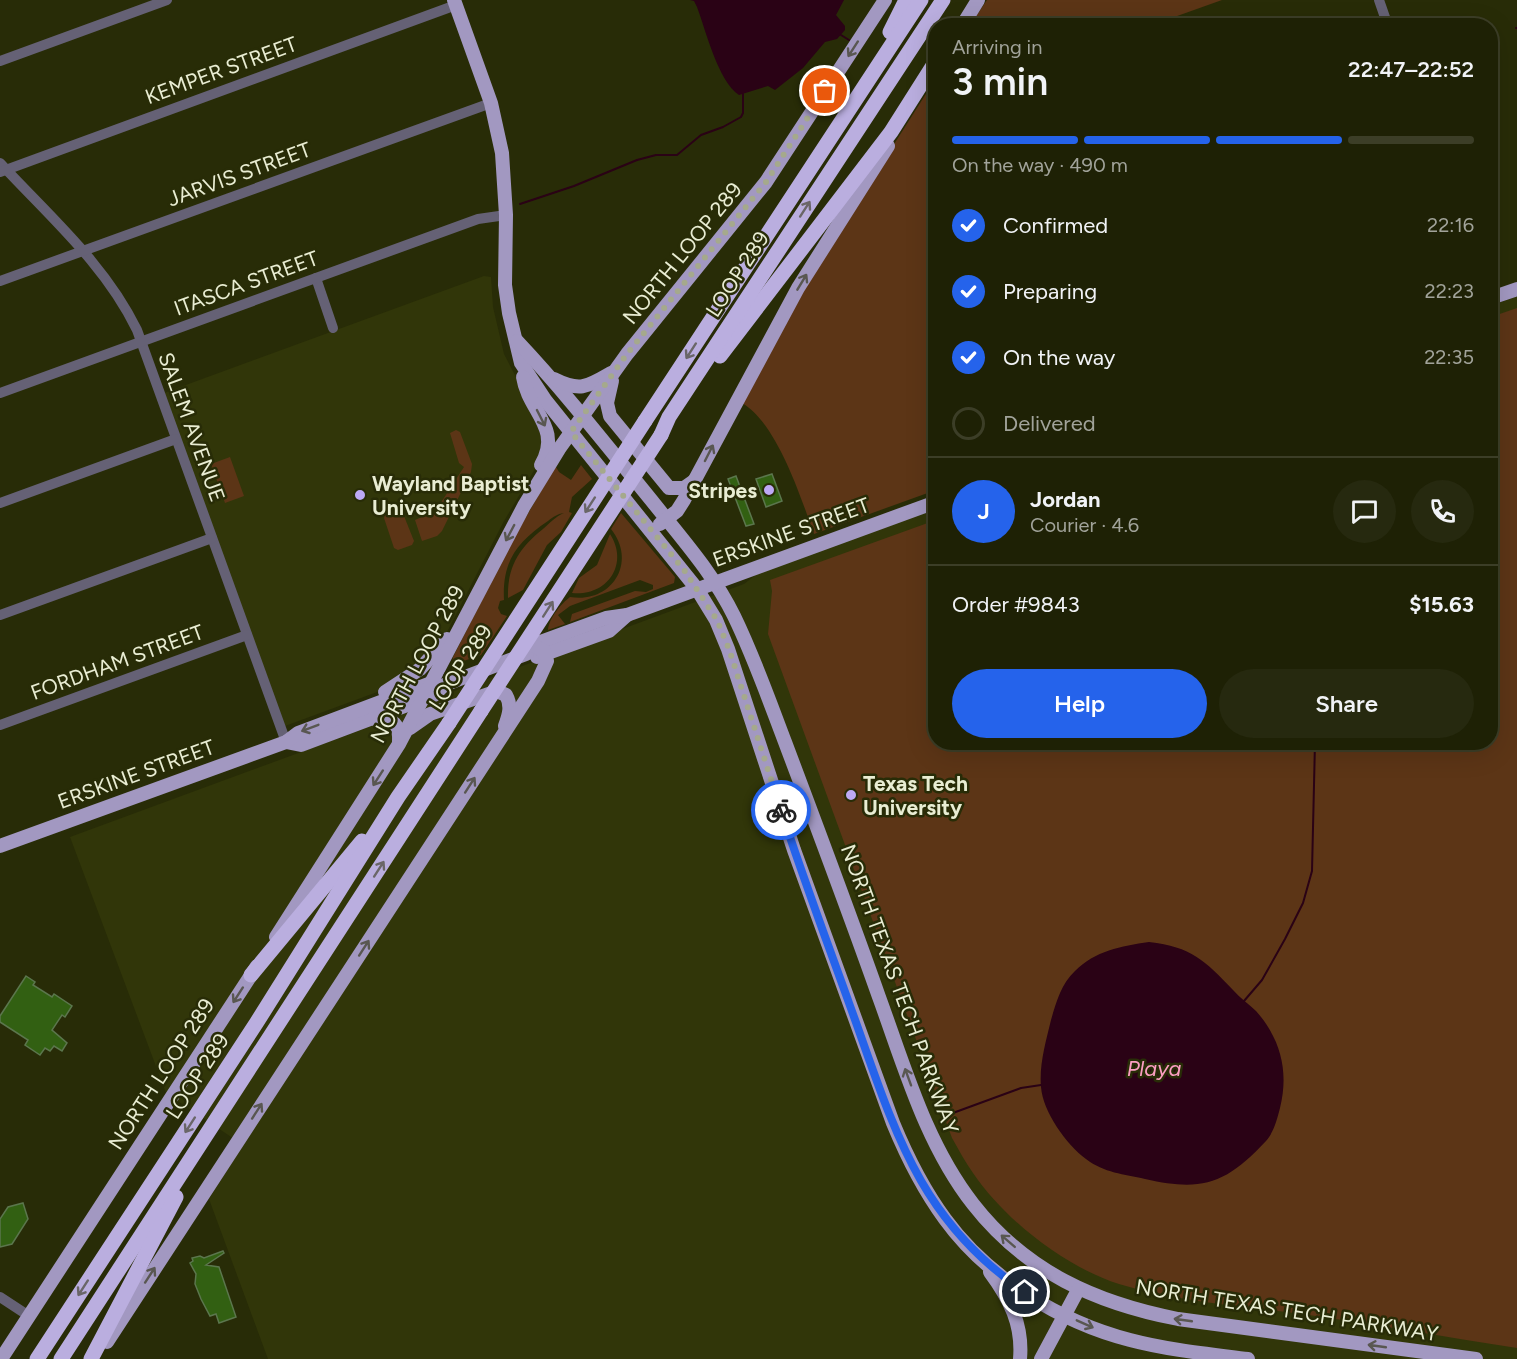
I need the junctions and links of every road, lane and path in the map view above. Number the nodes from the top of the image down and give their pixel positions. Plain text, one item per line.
1 (167, 0) edge
2 (885, 0) edge
3 (906, 0) edge
4 (921, 0) edge
5 (943, 0) edge
6 (978, 0) edge
7 (1378, 0) edge
8 (455, 2) edge
9 (146, 4) edge
10 (931, 18) edge
11 (967, 18) edge
12 (1385, 18) edge
13 (928, 23) edge
14 (0, 61) edge
15 (928, 74) edge
16 (928, 84) edge
17 (491, 103) junction
18 (2, 168) edge
19 (792, 196) junction
20 (506, 214) junction
21 (83, 251) junction
22 (316, 278) junction
23 (0, 282) edge
24 (1517, 289) edge
25 (1498, 296) edge
26 (333, 328) dead end
27 (517, 341) junction
28 (141, 342) junction
29 (521, 363) junction
30 (615, 370) junction
31 (549, 376) junction
32 (0, 393) edge
33 (583, 415) junction
34 (571, 432) junction
35 (661, 435) junction
36 (176, 439) junction
37 (694, 481) junction
38 (0, 503) edge
39 (928, 505) edge
40 (524, 506) junction
41 (667, 520) junction
42 (651, 531) junction
43 (212, 538) junction
44 (717, 581) junction
45 (697, 589) junction
46 (0, 615) edge
47 (627, 615) junction
48 (465, 616) junction
49 (247, 635) junction
50 (529, 650) junction
51 (545, 654) junction
52 (437, 684) junction
53 (423, 699) junction
54 (336, 718) junction
55 (372, 718) junction
56 (0, 725) edge
57 (407, 730) junction
58 (500, 739) junction
59 (286, 742) junction
60 (399, 744) junction
61 (398, 797) junction
62 (0, 846) edge
63 (251, 975) junction
64 (254, 1061) junction
65 (974, 1251) junction
66 (1078, 1290) junction
67 (0, 1297) edge
68 (1064, 1315) junction
69 (29, 1316) junction
70 (1, 1359) edge
71 (37, 1359) edge
72 (61, 1359) edge
73 (90, 1359) edge
74 (96, 1359) edge
75 (1020, 1359) edge
76 (1041, 1359) edge
77 (1248, 1359) edge
78 (1476, 1359) edge

1 - 9 street
2 -> 30 main road, NORTH LOOP 289
3 - 19 highway
4 - 19 highway, LOOP 289
10 -> 5 highway, LOOP 289
6 - 11 main road
7 - 12 street
8 - 17 main road
8 - 18 street, KEMPER STREET
9 - 14 street
35 -> 13 highway, LOOP 289
15 - 35 highway
37 -> 16 main road
17 - 20 main road
17 - 21 street, JARVIS STREET
18 - 21 street, SALEM AVENUE
19 -> 61 highway, LOOP 289, bridge
20 - 22 street, ITASCA STREET
20 - 27 main road
21 - 23 street, JARVIS STREET
21 - 28 street, SALEM AVENUE
22 - 26 street
22 - 28 street, ITASCA STREET
24 - 25 main road
27 - 29 main road
27 - 31 main road, NORTH TEXAS TECH PARKWAY
28 - 32 street, ITASCA STREET
28 - 36 street, SALEM AVENUE
29 - 34 main road
29 -> 40 main road
30 - 31 main road
30 - 33 main road, NORTH LOOP 289
30 - 37 main road
31 - 33 main road, NORTH TEXAS TECH PARKWAY
33 - 34 main road, NORTH LOOP 289
33 - 41 main road, NORTH TEXAS TECH PARKWAY
34 - 40 main road, NORTH LOOP 289
34 - 42 main road
64 -> 35 highway, LOOP 289, bridge
36 - 38 street
36 - 43 street, SALEM AVENUE
37 - 41 main road
39 - 44 main road, ERSKINE STREET
40 -> 48 main road, NORTH LOOP 289
41 - 42 main road
41 - 44 main road, NORTH TEXAS TECH PARKWAY
42 - 45 main road
43 - 46 street
43 - 49 street, SALEM AVENUE
44 - 45 main road, ERSKINE STREET
66 -> 44 main road, NORTH TEXAS TECH PARKWAY
45 - 47 main road, ERSKINE STREET
45 - 65 main road
47 - 50 main road, ERSKINE STREET
47 - 51 main road, ERSKINE STREET
48 - 52 main road, NORTH LOOP 289
48 - 54 main road
49 - 56 street, FORDHAM STREET
49 - 59 street, SALEM AVENUE
50 - 51 main road, ERSKINE STREET
50 - 52 main road, ERSKINE STREET
51 - 58 main road
52 - 53 main road, ERSKINE STREET
52 - 54 main road, ERSKINE STREET
53 - 55 main road, ERSKINE STREET
53 - 57 main road, NORTH LOOP 289
54 -> 59 main road, ERSKINE STREET
55 - 59 main road, ERSKINE STREET
55 - 60 main road
57 - 58 main road
57 - 60 main road, NORTH LOOP 289
74 -> 58 main road
59 - 62 main road, ERSKINE STREET
60 -> 63 main road, NORTH LOOP 289
61 - 63 highway
61 -> 71 highway, LOOP 289
63 -> 69 main road, NORTH LOOP 289
64 - 72 highway, LOOP 289
64 - 73 highway
65 - 68 main road
65 - 75 main road
66 - 68 main road
78 -> 66 main road, NORTH TEXAS TECH PARKWAY
67 - 69 street
68 - 76 main road
68 -> 77 main road
69 - 70 main road, NORTH LOOP 289

